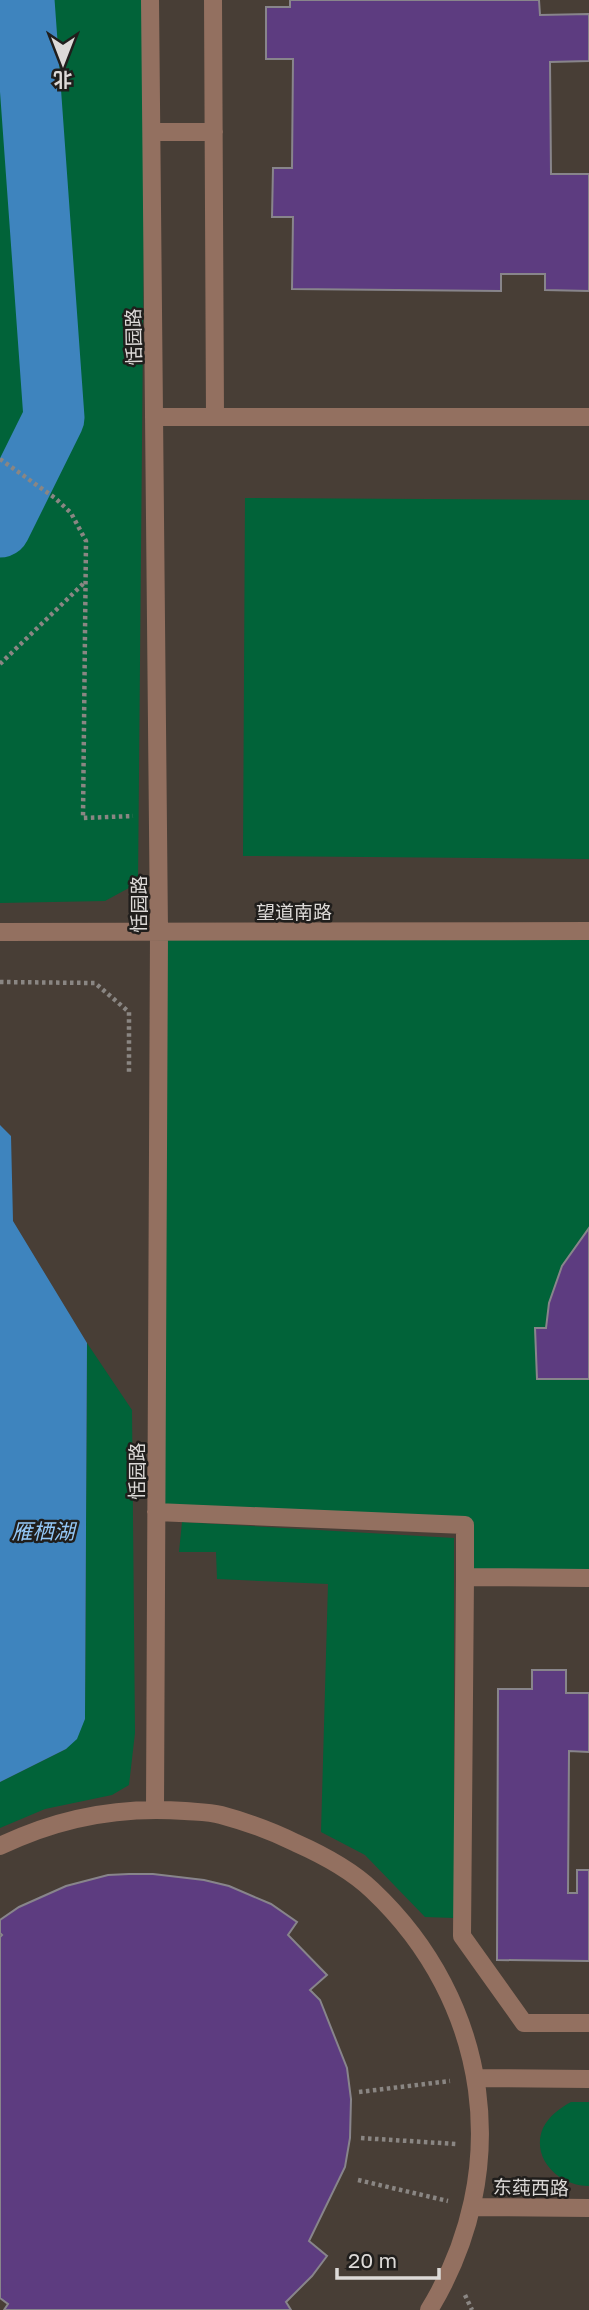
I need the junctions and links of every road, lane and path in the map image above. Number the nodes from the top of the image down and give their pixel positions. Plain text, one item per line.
1 (150, 0) edge
2 (213, 0) edge
3 (152, 132) junction
4 (214, 132) junction
5 (154, 417) junction
6 (215, 417) junction
7 (589, 417) edge
8 (0, 459) edge
9 (86, 581) junction
10 (0, 664) edge
11 (158, 814) junction
12 (589, 931) edge
13 (0, 932) edge
14 (159, 932) junction
15 (0, 982) edge
16 (130, 1080) dead end
17 (156, 1511) junction
18 (465, 1577) junction
19 (589, 1578) edge
20 (155, 1809) junction
21 (0, 1846) edge
22 (589, 2023) edge
23 (475, 2078) junction
24 (589, 2079) edge
25 (359, 2092) dead end
26 (360, 2138) dead end
27 (481, 2145) junction
28 (358, 2180) dead end
29 (473, 2207) junction
30 (589, 2208) edge
31 (429, 2310) edge

1 - 3 street, 恬园路
2 - 4 street
3 - 4 street
3 - 5 street, 恬园路
4 - 6 street
5 - 6 street
5 - 11 street, 恬园路
6 - 7 street
8 - 9 path
9 - 10 path
9 - 11 path
11 - 14 street, 恬园路
12 - 14 street, 望道南路
13 - 14 street, 望道南路
14 - 17 street, 恬园路
15 - 16 path
17 - 18 street
17 - 20 street, 恬园路
18 - 19 street
18 - 22 street
20 - 21 street
20 - 23 street
23 - 24 street
23 - 25 path
23 - 27 street
26 - 27 path
27 - 29 street
28 - 29 path
29 - 30 street, 东莼西路
29 - 31 street

